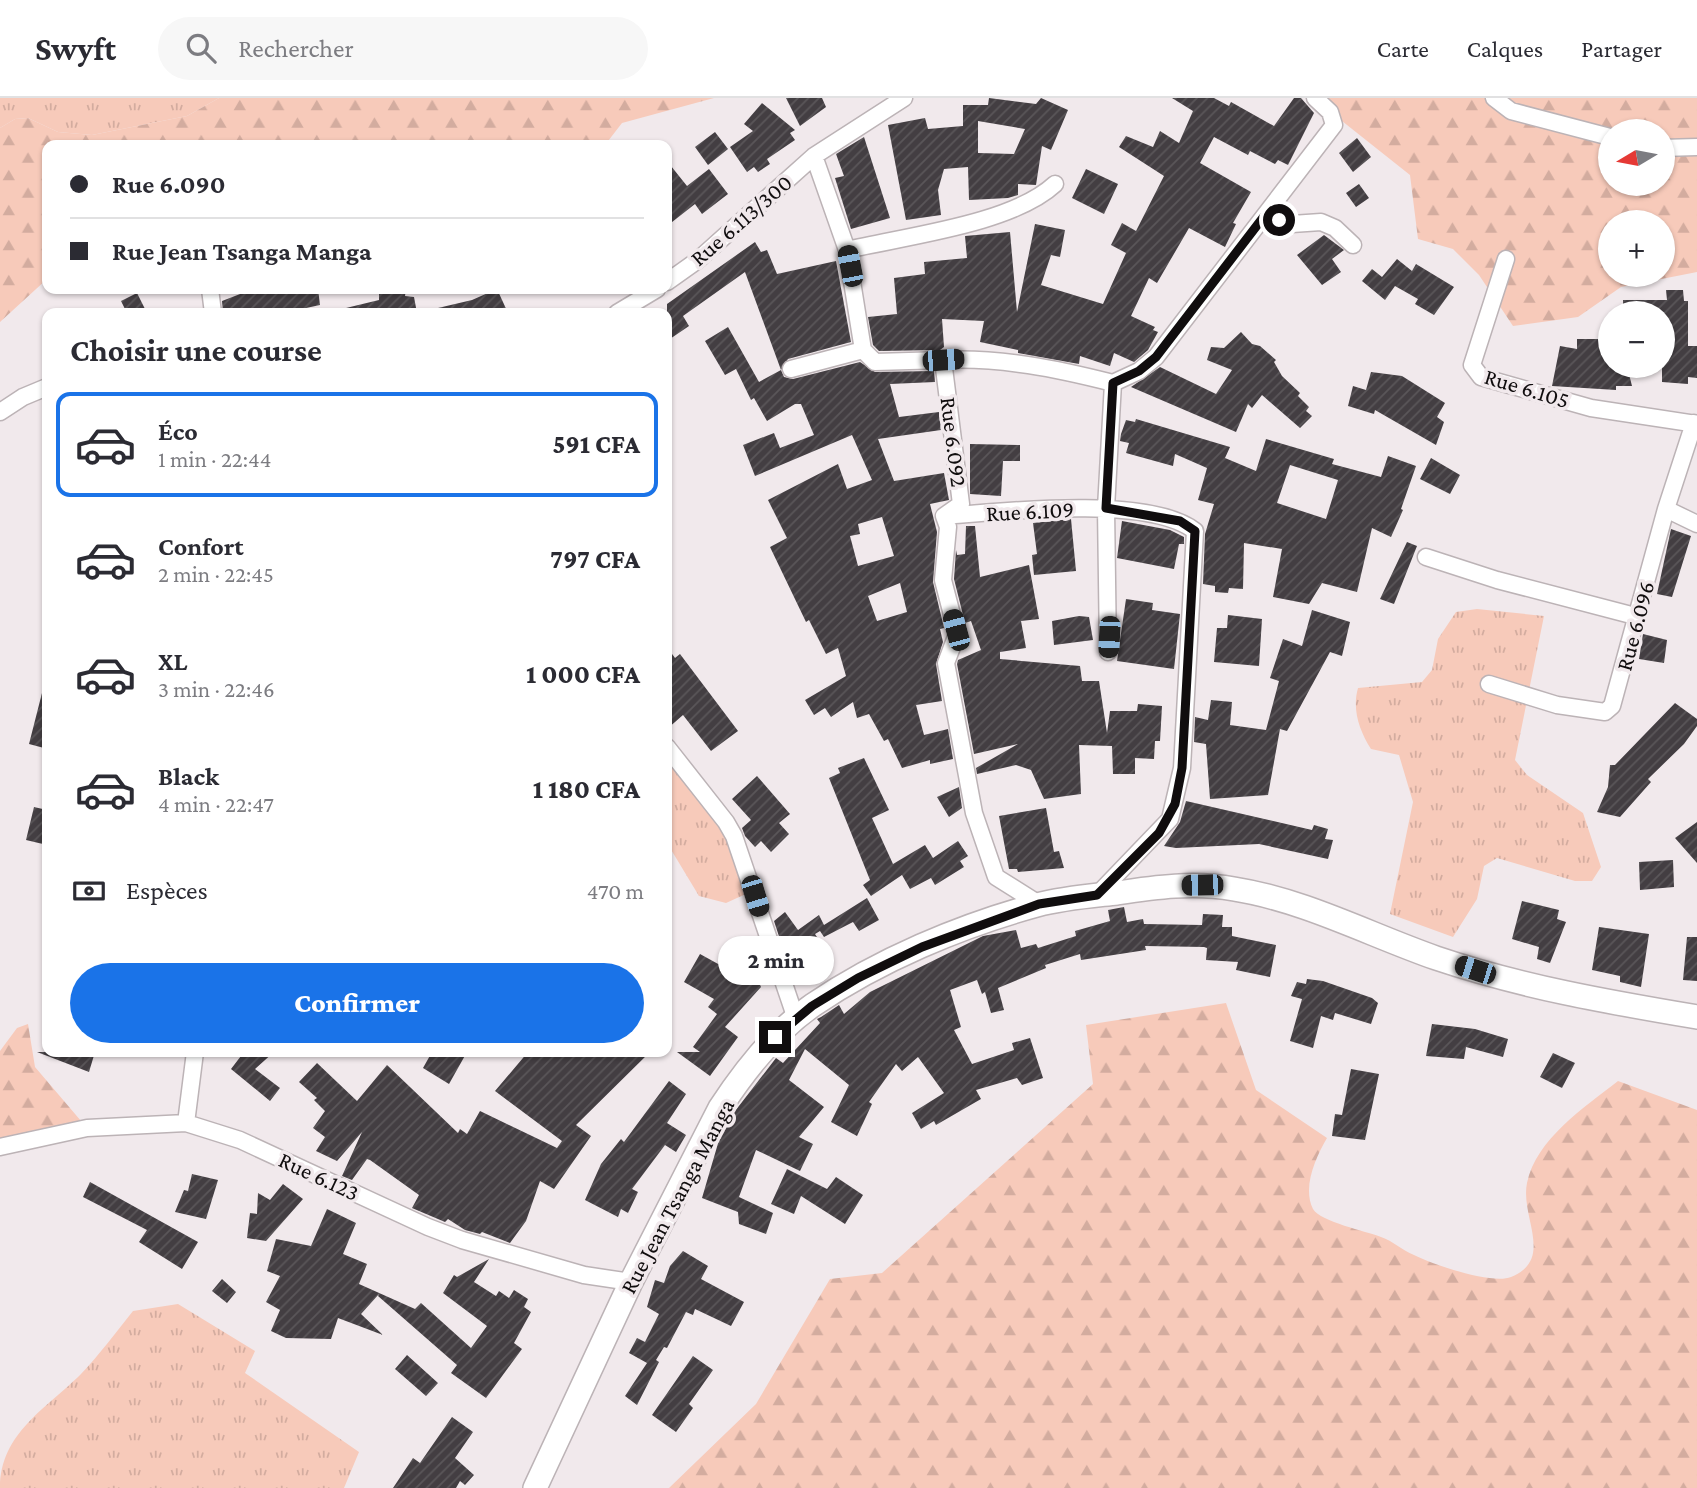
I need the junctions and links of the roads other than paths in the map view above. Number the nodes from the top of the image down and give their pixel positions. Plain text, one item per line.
1 (904, 98) edge
2 (1315, 98) edge
3 (1494, 98) edge
4 (1598, 134) edge
5 (1697, 147) edge
6 (1675, 148) edge
7 (814, 156) junction
8 (1055, 184) dead end
9 (1265, 215) junction
10 (1353, 245) dead end
11 (847, 250) junction
12 (1506, 259) dead end
13 (672, 278) edge
14 (649, 294) edge
15 (625, 308) edge
16 (863, 350) junction
17 (943, 360) junction
18 (791, 369) dead end
19 (1113, 383) junction
20 (42, 389) edge
21 (0, 412) edge
22 (1696, 423) edge
23 (1106, 508) junction
24 (1666, 509) junction
25 (944, 516) junction
26 (1697, 524) edge
27 (1426, 557) dead end
28 (1635, 616) junction
29 (1108, 652) dead end
30 (1489, 684) dead end
31 (672, 753) edge
32 (1097, 895) junction
33 (1039, 904) junction
34 (1697, 1017) edge
35 (796, 1019) junction
36 (193, 1057) edge
37 (186, 1123) junction
38 (0, 1147) edge
39 (631, 1282) junction
40 (534, 1488) edge

1 - 7 street, Rue 6.113/300
2 - 9 street
3 - 4 street
5 - 6 street
7 - 11 street
7 - 13 street, Rue 6.113/300
8 - 11 street
9 - 10 street
9 - 19 street
11 - 16 street
12 - 22 street, Rue 6.105
14 - 15 street
16 - 17 street
16 - 18 street
17 - 19 street
17 - 25 street, Rue 6.092
19 - 23 street
20 - 21 street
22 - 24 street, Rue 6.096
23 - 25 street, Rue 6.109
23 - 29 street
23 - 32 street, Rue 6.109
24 - 26 street
24 - 28 street, Rue 6.096
25 - 33 street, Rue 6.092
27 - 28 street
28 - 30 street, Rue 6.096
31 - 35 street
32 - 33 street, Rue Jean Tsanga Manga
32 - 34 street, Rue Jean Tsanga Manga
33 - 35 street, Rue Jean Tsanga Manga
35 - 39 street, Rue Jean Tsanga Manga
36 - 37 street
37 - 38 street, Rue 6.123
37 - 39 street, Rue 6.123
39 - 40 street, Rue Jean Tsanga Manga

